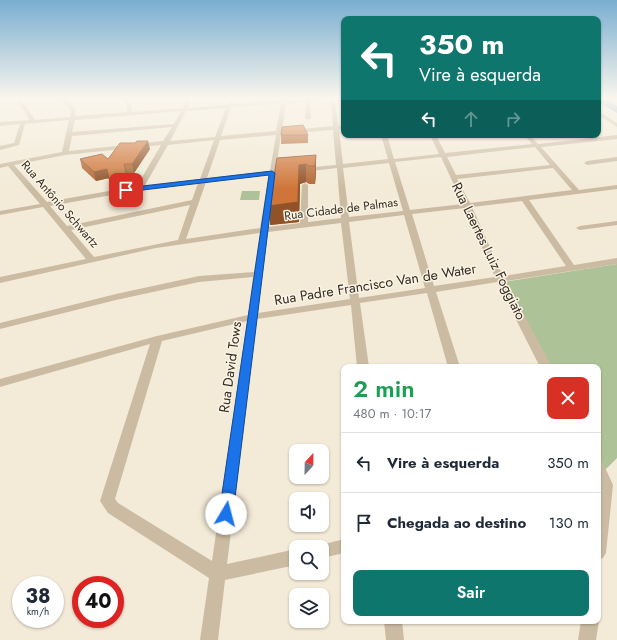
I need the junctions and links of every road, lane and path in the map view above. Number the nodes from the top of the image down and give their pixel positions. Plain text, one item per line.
1 (21, 129) edge
2 (71, 129) edge
3 (130, 129) edge
4 (174, 129) edge
5 (221, 129) edge
6 (279, 129) edge
7 (317, 129) edge
8 (340, 129) edge
9 (279, 132) junction
10 (70, 134) junction
11 (617, 137) edge
12 (218, 138) junction
13 (385, 138) edge
14 (434, 138) edge
15 (530, 138) edge
16 (166, 142) junction
17 (537, 146) junction
18 (0, 148) edge
19 (66, 153) junction
20 (442, 155) junction
21 (392, 160) junction
22 (617, 160) edge
23 (587, 163) dead end
24 (10, 164) junction
25 (0, 166) edge
26 (340, 166) junction
27 (554, 166) junction
28 (272, 173) junction
29 (453, 177) junction
30 (202, 180) junction
31 (305, 185) dead end
32 (617, 187) edge
33 (140, 188) junction
34 (577, 192) junction
35 (524, 198) junction
36 (194, 202) junction
37 (44, 205) junction
38 (467, 205) junction
39 (408, 212) junction
40 (0, 213) edge
41 (345, 220) junction
42 (617, 223) edge
43 (304, 225) junction
44 (580, 228) dead end
45 (65, 229) junction
46 (264, 230) junction
47 (181, 242) junction
48 (92, 260) junction
49 (617, 262) edge
50 (572, 268) junction
51 (258, 274) junction
52 (500, 279) junction
53 (0, 280) edge
54 (432, 290) junction
55 (356, 301) junction
56 (252, 317) junction
57 (0, 326) edge
58 (157, 340) junction
59 (363, 364) edge
60 (453, 364) edge
61 (544, 364) edge
62 (0, 383) edge
63 (602, 486) edge
64 (601, 503) edge
65 (341, 547) edge
66 (329, 549) edge
67 (289, 559) edge
68 (218, 574) junction
69 (393, 624) edge
70 (590, 624) edge
71 (209, 640) edge
72 (395, 640) edge
73 (587, 640) edge

1 - 18 street
2 - 10 street
3 - 10 street
4 - 16 street
5 - 12 street
6 - 9 street, Rua David Tows
7 - 9 street
8 - 26 street
9 - 12 street
9 - 28 street, Rua David Tows
10 - 19 street
11 - 17 street
12 - 16 street
12 - 30 street
13 - 21 street
14 - 20 street, Rua Laertes Luiz Foggiato
15 - 17 street
16 - 19 street
16 - 33 street
17 - 20 street
17 - 27 street
19 - 24 street
20 - 21 street
20 - 29 street, Rua Laertes Luiz Foggiato
21 - 26 street
21 - 39 street
22 - 23 street
24 - 25 street
24 - 37 street, Rua Antônio Schwartz
26 - 28 street
26 - 41 street
27 - 29 street
27 - 34 street
28 - 30 street
28 - 46 street, Rua David Tows
29 - 38 street, Rua Laertes Luiz Foggiato
30 - 33 street
30 - 36 street
31 - 43 street
32 - 34 street, Rua Cidade de Palmas
33 - 37 street
34 - 35 street, Rua Cidade de Palmas
35 - 38 street, Rua Cidade de Palmas
35 - 50 street
36 - 45 street
36 - 47 street
37 - 40 street
37 - 45 street, Rua Antônio Schwartz
38 - 39 street, Rua Cidade de Palmas
38 - 52 street, Rua Laertes Luiz Foggiato
39 - 41 street, Rua Cidade de Palmas
39 - 54 street
41 - 43 street, Rua Cidade de Palmas
41 - 55 street
42 - 44 street
43 - 46 street, Rua Cidade de Palmas
45 - 48 street, Rua Antônio Schwartz
46 - 47 street, Rua Cidade de Palmas
46 - 51 street, Rua David Tows
47 - 48 street, Rua Cidade de Palmas
48 - 53 street, Rua Cidade de Palmas
49 - 50 street, Rua Padre Francisco Van de Water
50 - 52 street, Rua Padre Francisco Van de Water
51 - 56 street, Rua David Tows
51 - 57 street
52 - 54 street, Rua Padre Francisco Van de Water
52 - 61 street, Rua Laertes Luiz Foggiato
54 - 55 street, Rua Padre Francisco Van de Water
54 - 60 street
55 - 56 street, Rua Padre Francisco Van de Water
55 - 59 street
56 - 58 street, Rua Padre Francisco Van de Water
56 - 68 street, Rua David Tows
58 - 62 street, Rua Padre Francisco Van de Water
58 - 68 street
63 - 64 street
65 - 66 street
67 - 68 street
68 - 71 street, Rua David Tows
69 - 72 street
70 - 73 street

